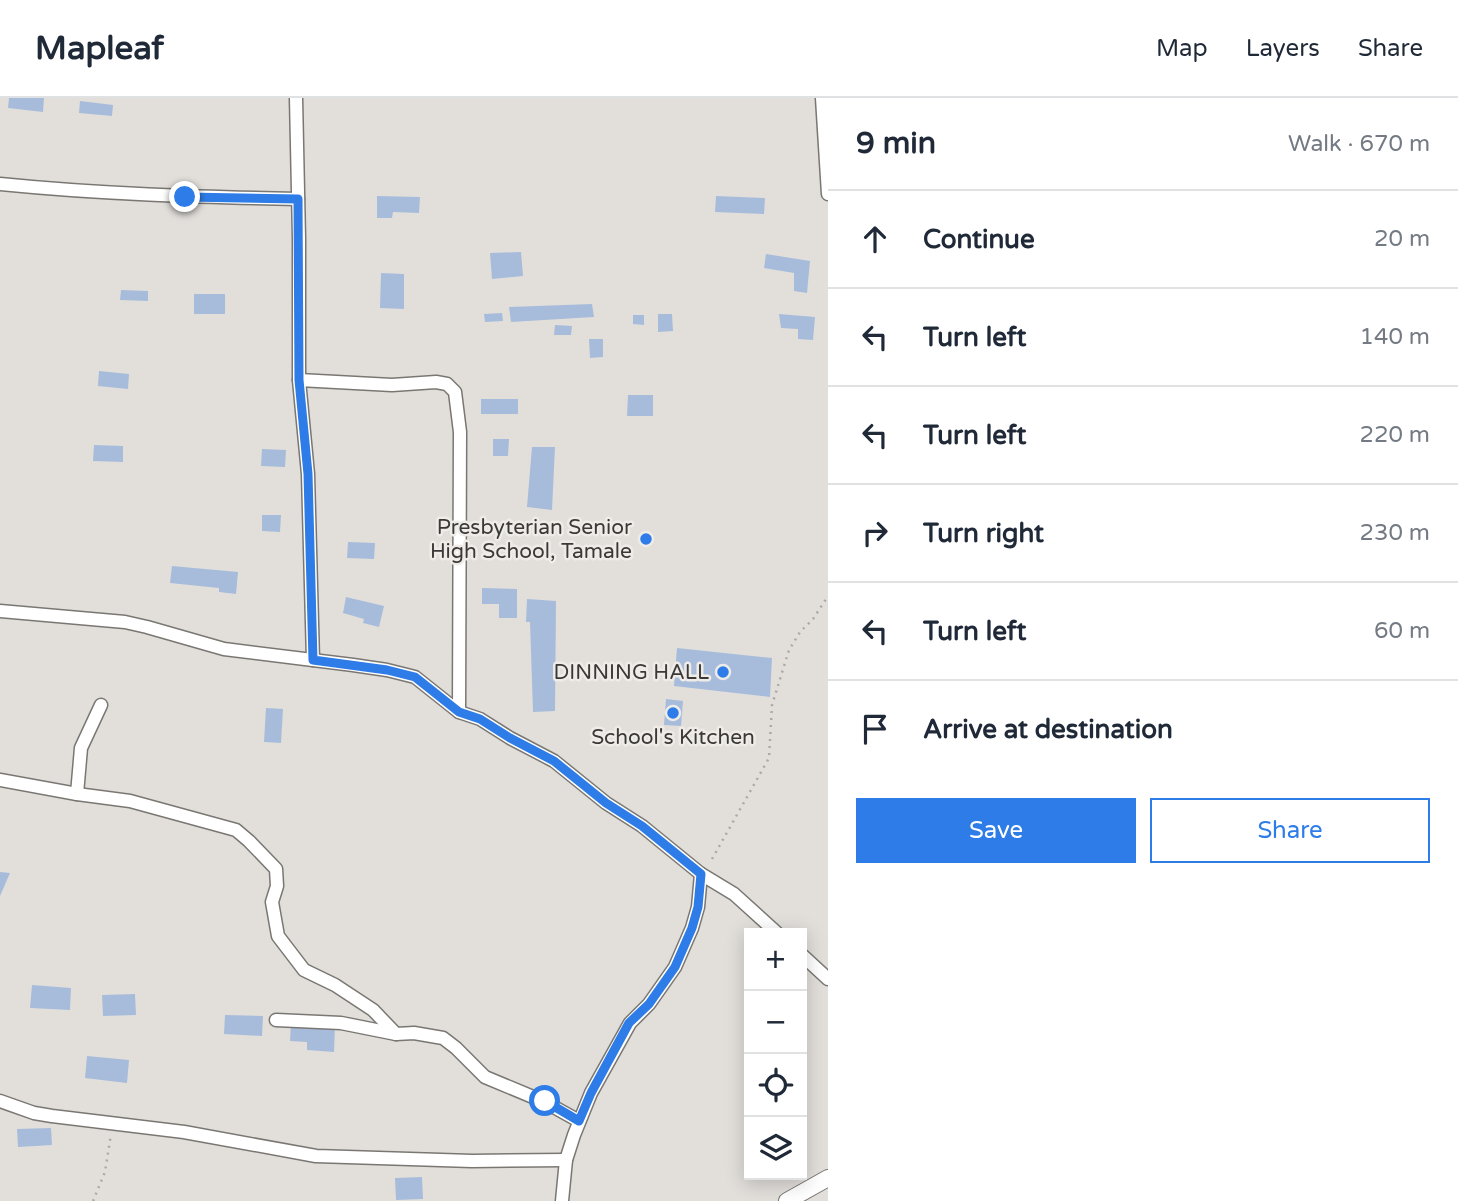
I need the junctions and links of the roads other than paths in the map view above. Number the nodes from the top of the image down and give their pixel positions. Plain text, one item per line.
1 (296, 98) edge
2 (822, 98) edge
3 (0, 184) edge
4 (828, 194) edge
5 (298, 199) junction
6 (299, 380) junction
7 (0, 611) edge
8 (313, 660) junction
9 (101, 705) dead end
10 (459, 712) junction
11 (0, 780) edge
12 (77, 794) junction
13 (701, 874) junction
14 (771, 928) edge
15 (807, 960) edge
16 (828, 979) edge
17 (276, 1020) dead end
18 (396, 1034) junction
19 (0, 1101) edge
20 (579, 1121) junction
21 (566, 1160) junction
22 (828, 1178) edge
23 (562, 1201) edge
24 (786, 1201) edge

1 - 5 street
2 - 4 street
3 - 5 street
5 - 6 street
6 - 8 street
6 - 10 street
7 - 8 street
8 - 10 street
9 - 12 street
10 - 13 street
11 - 12 street
12 - 18 street
13 - 14 street
13 - 20 street
15 - 16 street
17 - 18 street
18 - 20 street
19 - 21 street
20 - 21 street
21 - 23 street
22 - 24 street

